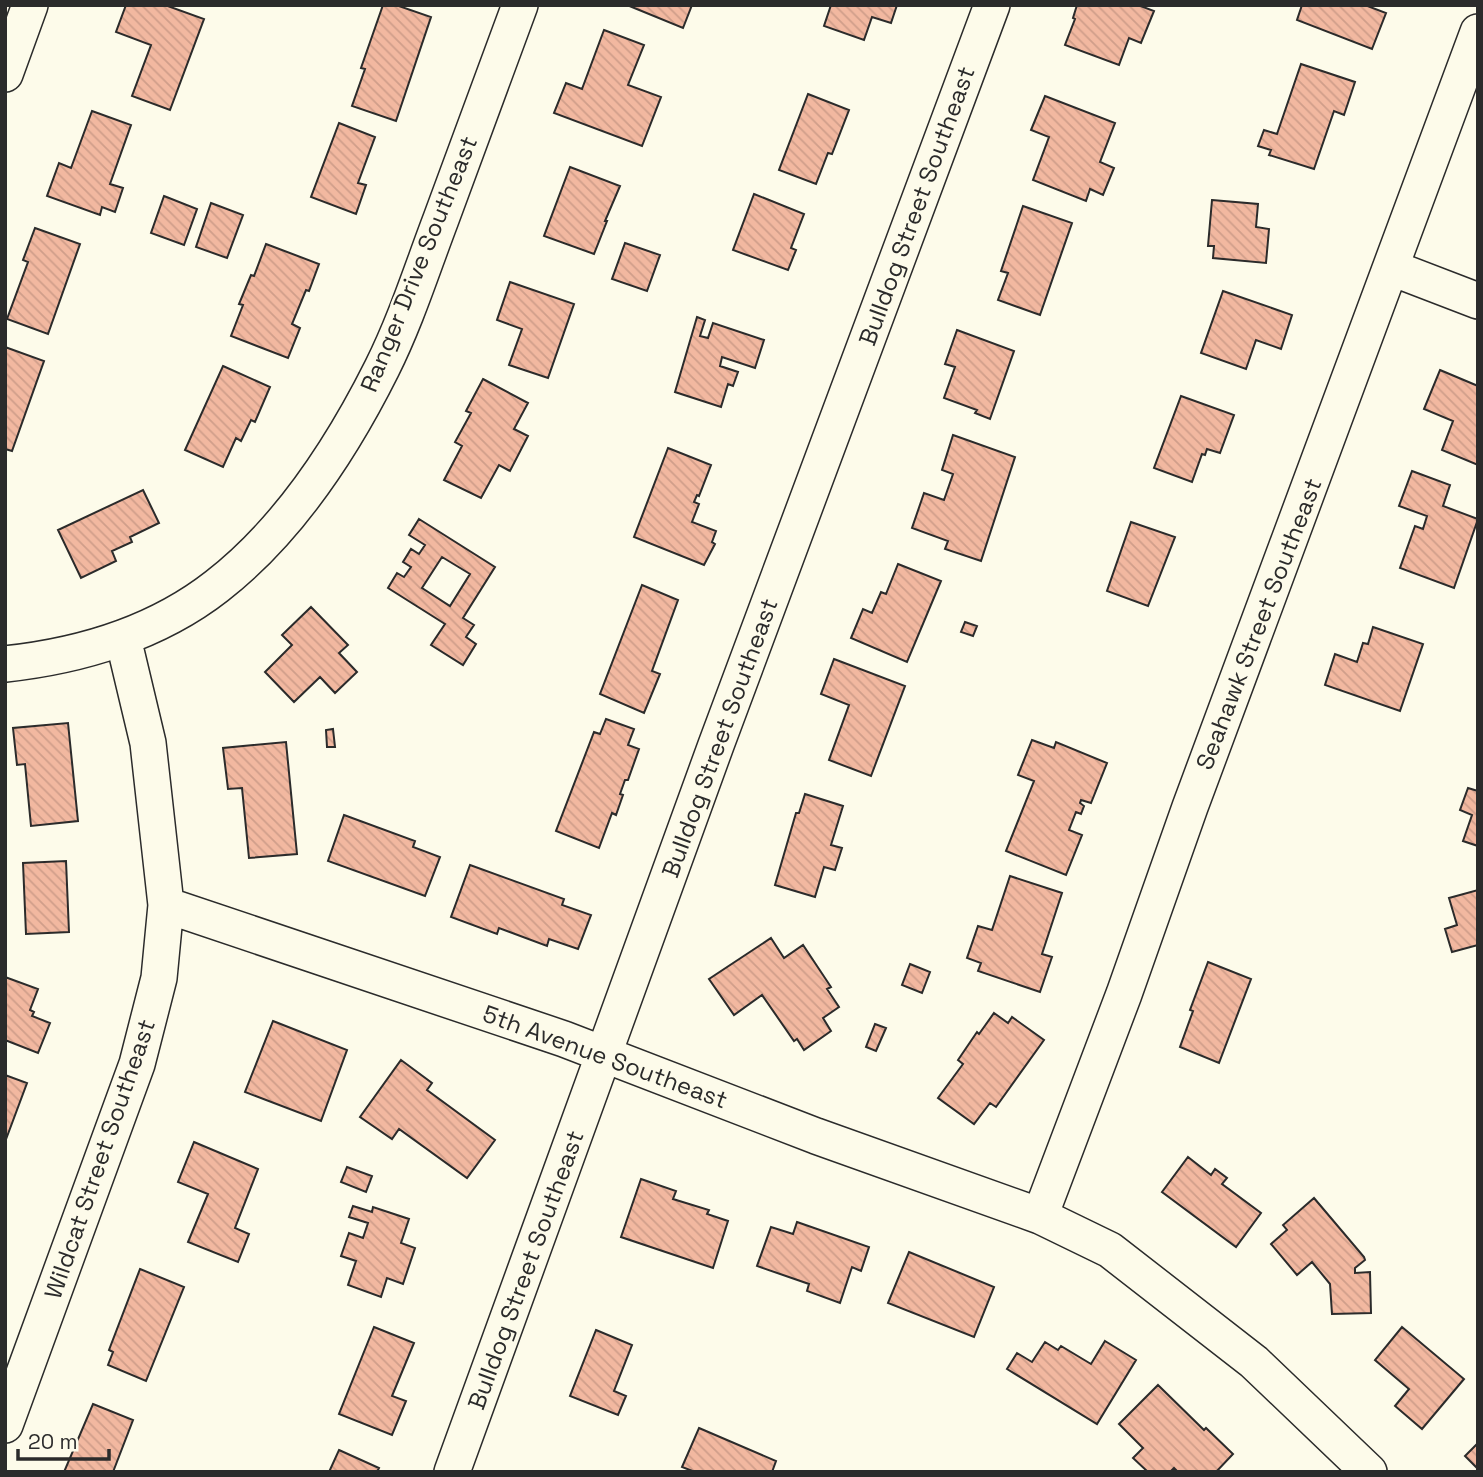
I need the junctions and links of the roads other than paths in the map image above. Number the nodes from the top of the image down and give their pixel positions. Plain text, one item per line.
1 (30, 5) edge
2 (520, 5) edge
3 (992, 5) edge
4 (1478, 32) edge
5 (5, 74) edge
6 (1392, 268) junction
7 (1478, 301) edge
8 (123, 638) junction
9 (5, 664) edge
10 (166, 905) junction
11 (605, 1055) junction
12 (1040, 1216) junction
13 (5, 1425) edge
14 (457, 1470) edge
15 (1369, 1472) edge

1 - 5 street
2 - 8 street, Ranger Drive Southeast
3 - 11 street, Bulldog Street Southeast
4 - 6 street, Seahawk Street Southeast
6 - 7 street
6 - 12 street, Seahawk Street Southeast
8 - 9 street, Ranger Drive Southeast
8 - 10 street, Wildcat Street Southeast
10 - 11 street, 5th Avenue Southeast
10 - 13 street, Wildcat Street Southeast
11 - 12 street, 5th Avenue Southeast
11 - 14 street, Bulldog Street Southeast
12 - 15 street, 5th Avenue Southeast

